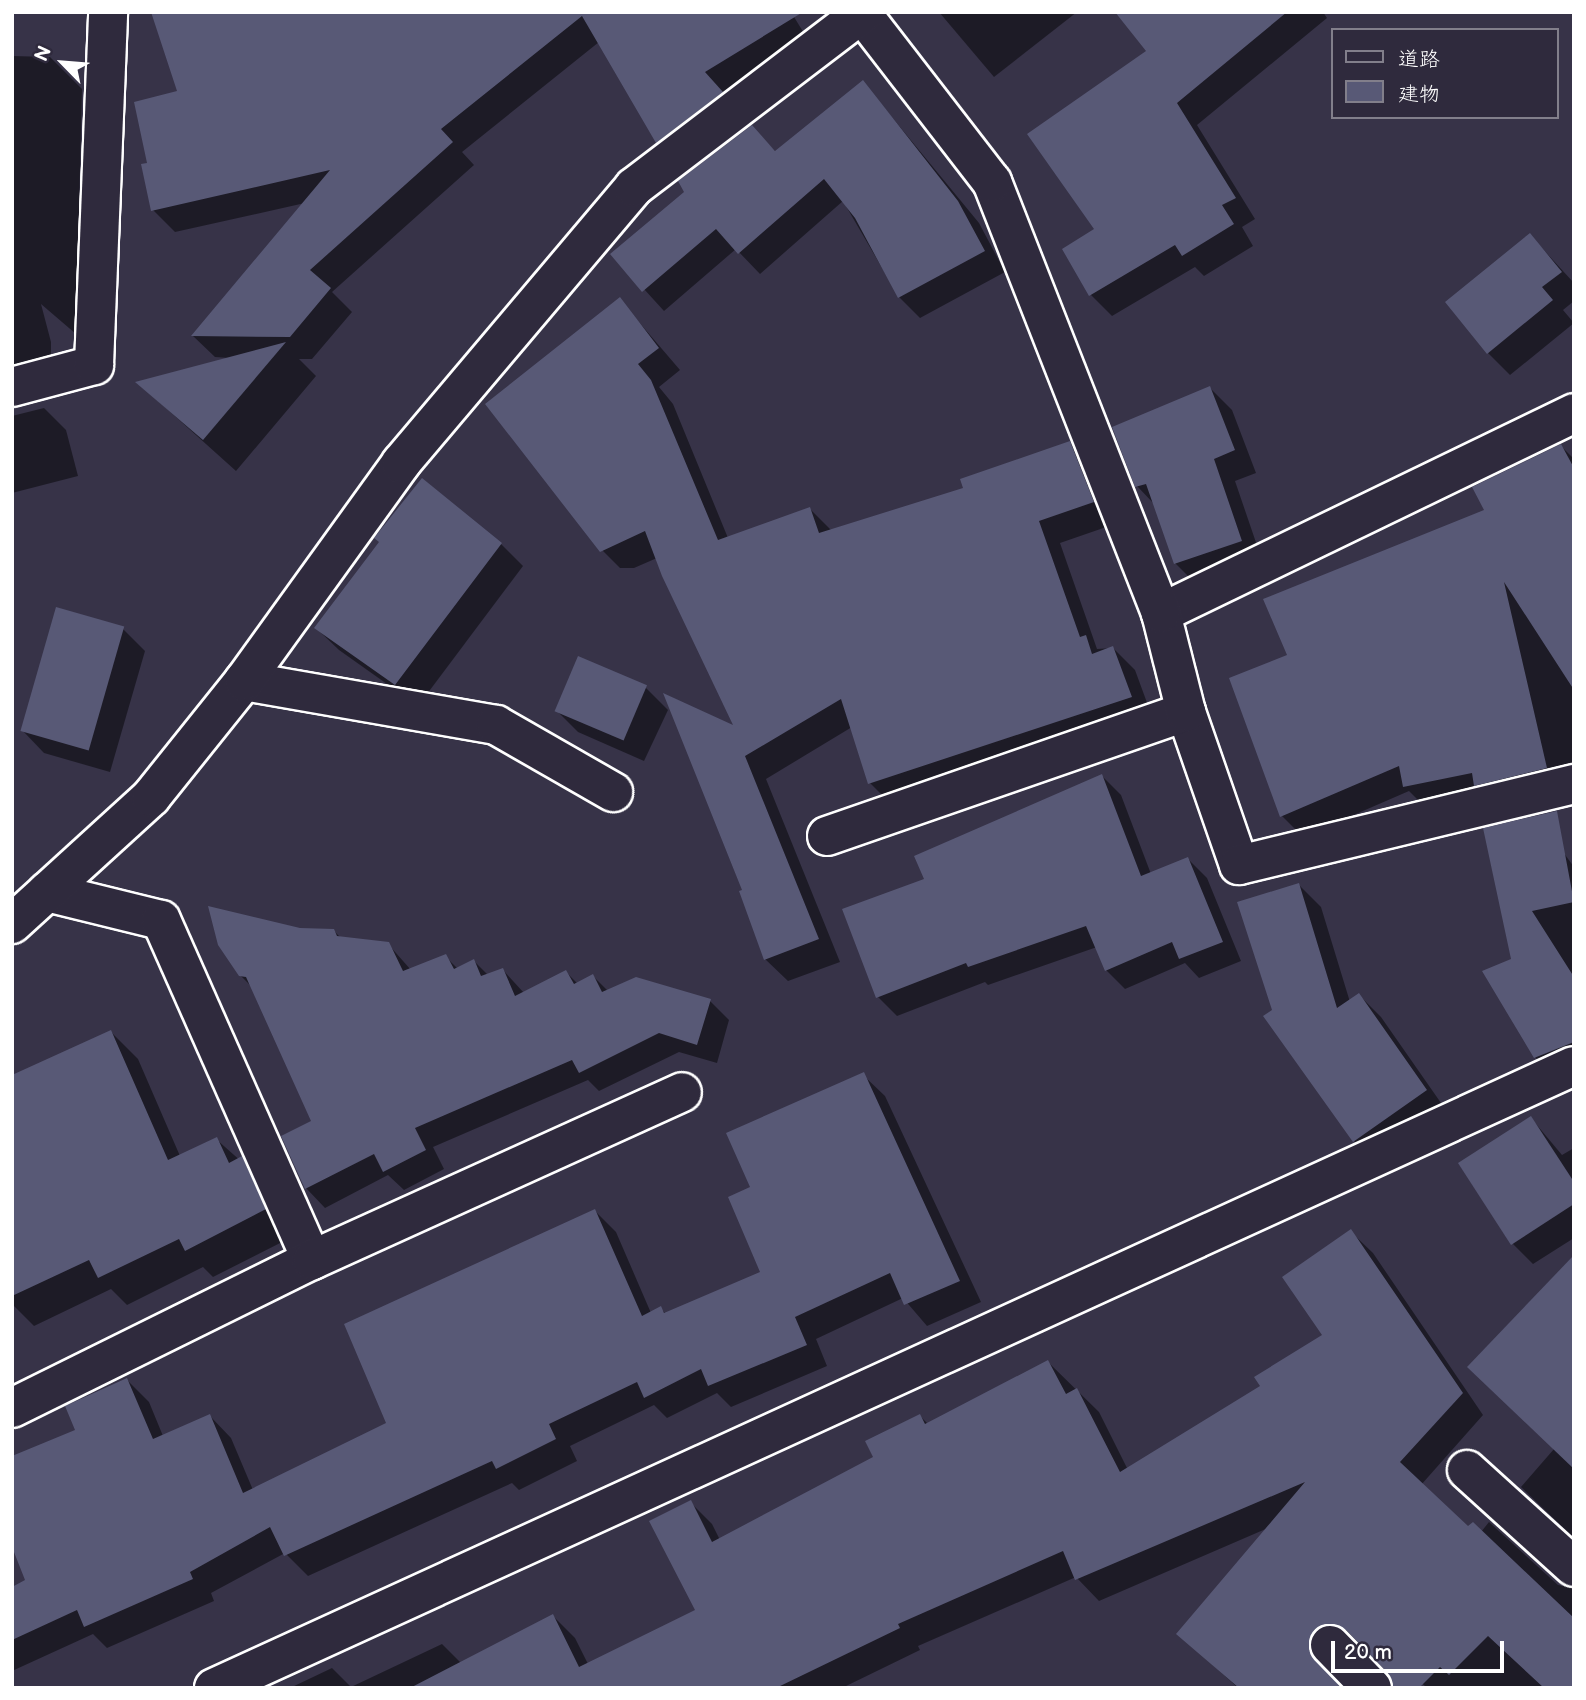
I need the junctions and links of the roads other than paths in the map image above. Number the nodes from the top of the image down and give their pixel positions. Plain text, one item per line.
1 (108, 12) edge
2 (863, 13) edge
3 (12, 387) edge
4 (1574, 413) edge
5 (1160, 613) junction
6 (244, 681) junction
7 (1186, 712) junction
8 (1574, 784) edge
9 (612, 792) dead end
10 (827, 836) dead end
11 (47, 892) junction
12 (12, 924) edge
13 (1574, 1066) edge
14 (682, 1092) dead end
15 (312, 1260) junction
16 (12, 1408) edge
17 (1467, 1470) dead end
18 (1574, 1567) edge
19 (1330, 1645) dead end
20 (214, 1688) edge
21 (1372, 1688) edge

1 - 3 street
2 - 5 street
2 - 6 street
4 - 5 street
5 - 7 street
6 - 9 street
6 - 11 street
7 - 8 street
7 - 10 street
11 - 12 street
11 - 15 street
13 - 20 street
14 - 15 street
15 - 16 street
17 - 18 street
19 - 21 street

